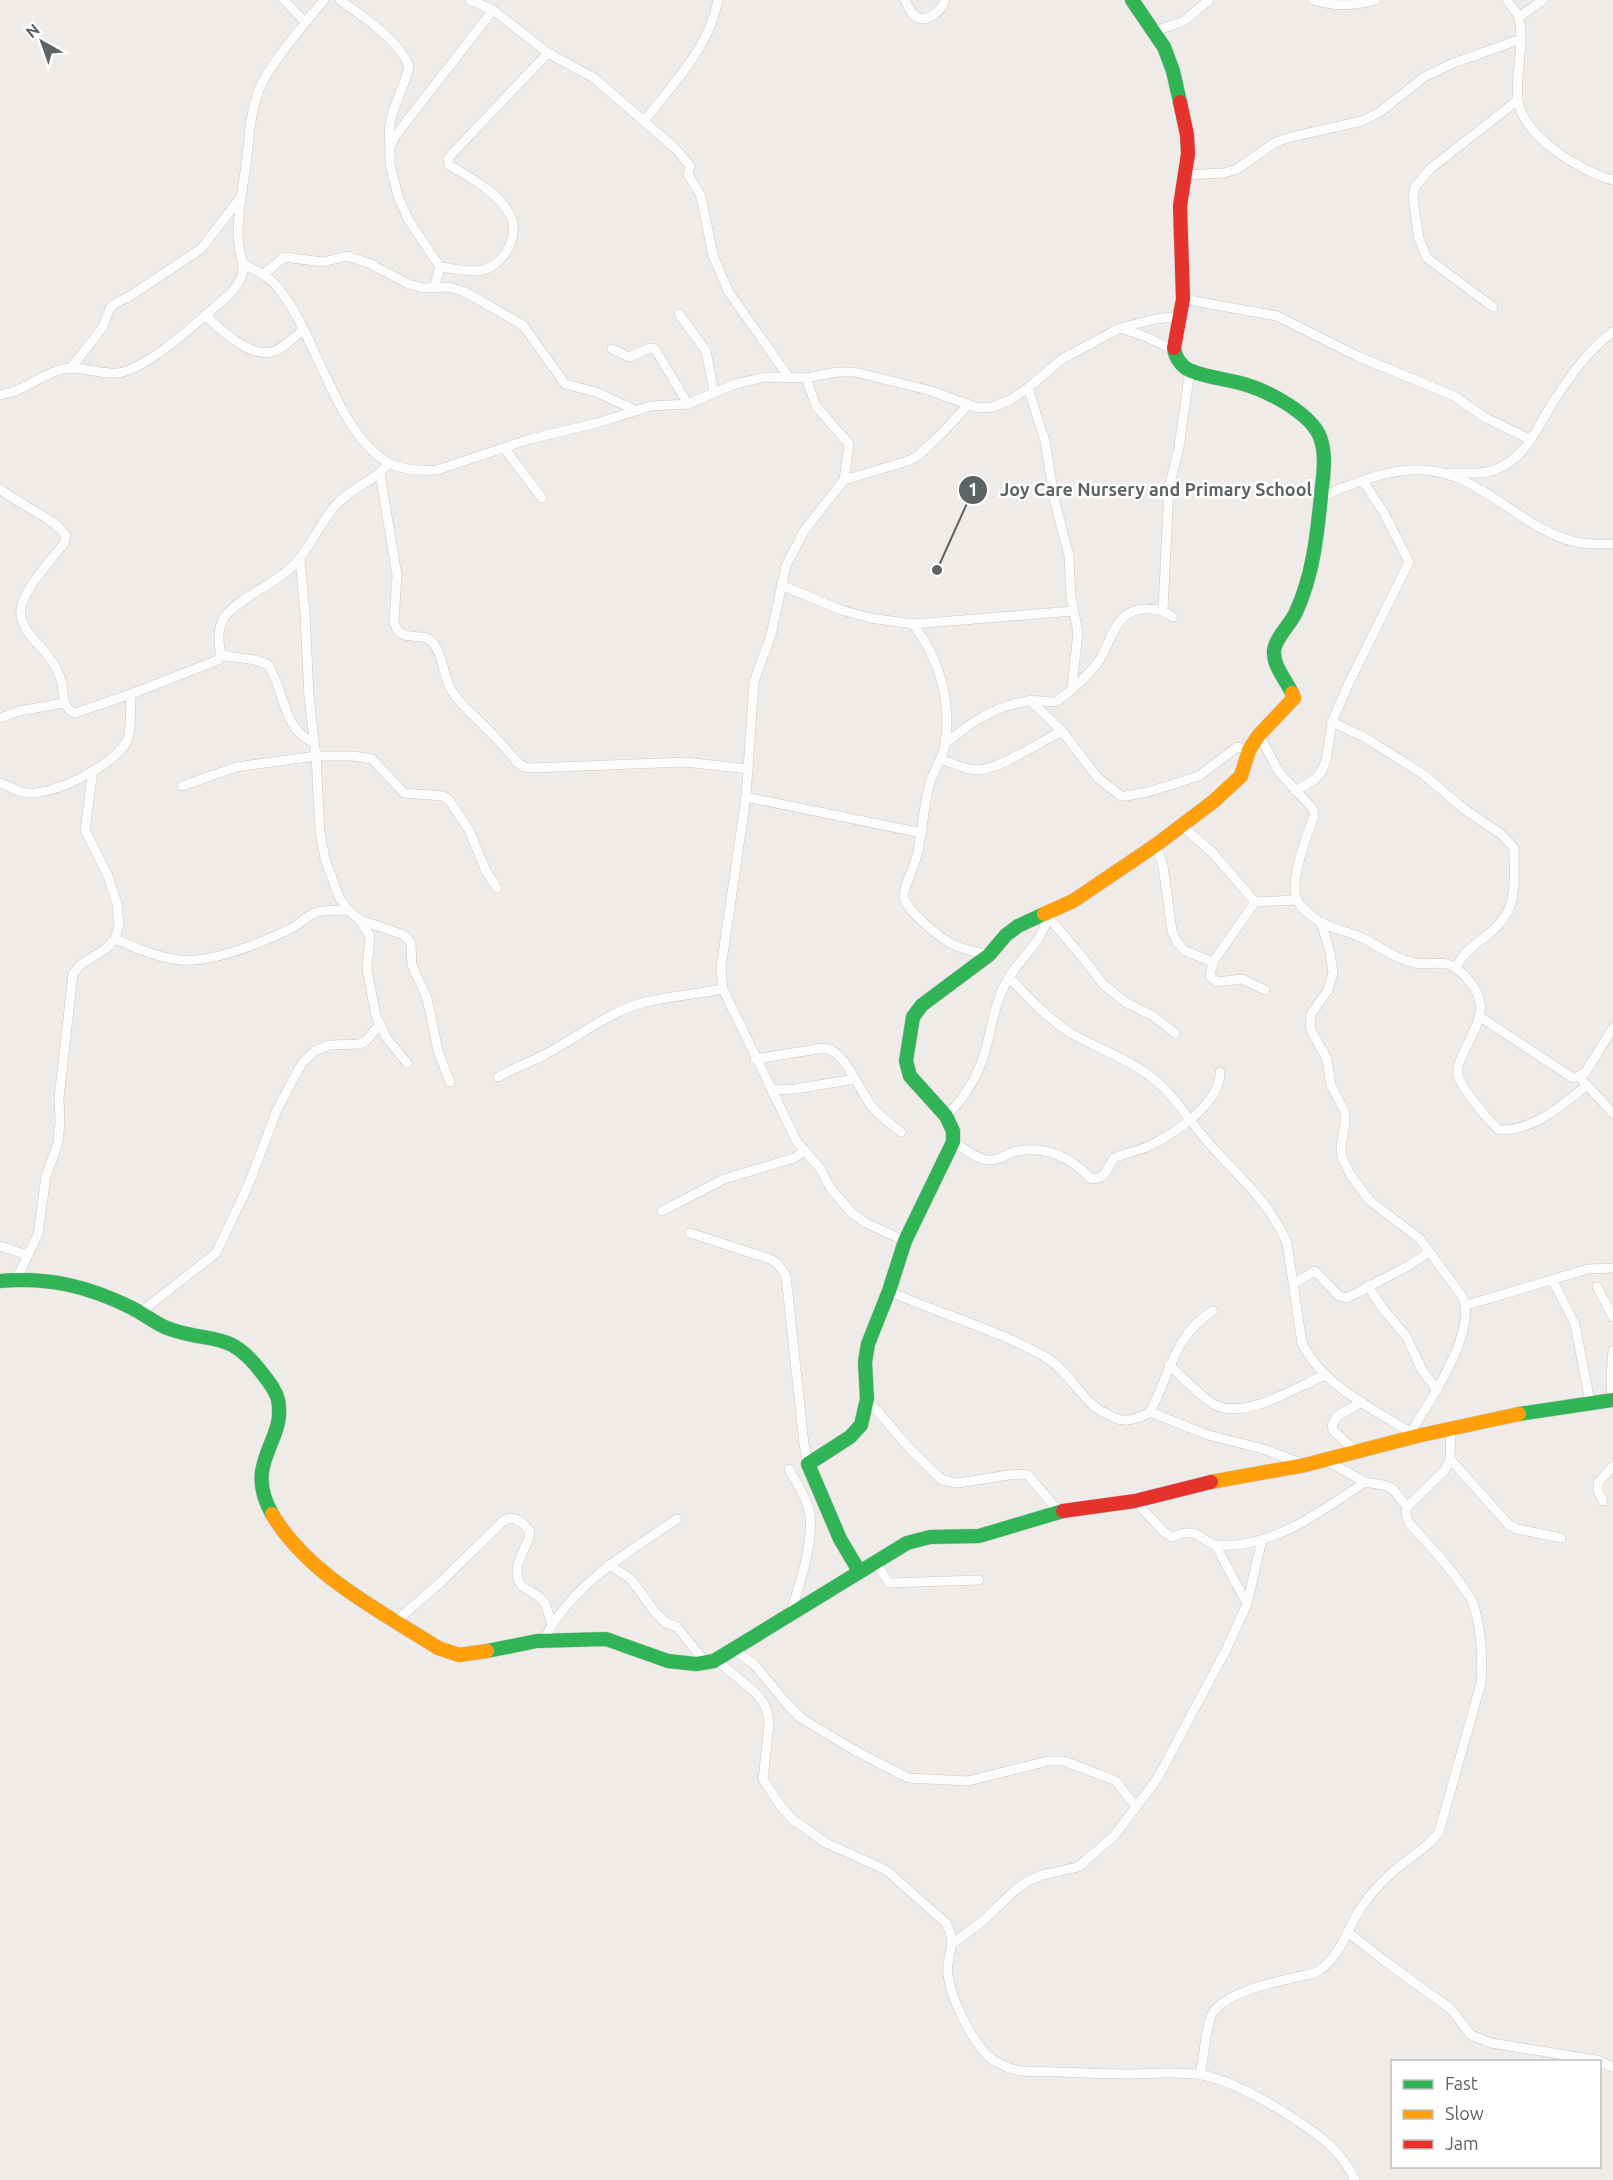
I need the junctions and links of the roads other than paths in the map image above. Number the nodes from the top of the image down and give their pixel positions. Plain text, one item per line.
1 (284, 0) edge
2 (324, 0) edge
3 (340, 0) edge
4 (470, 0) edge
5 (716, 0) edge
6 (905, 0) edge
7 (945, 0) edge
8 (1132, 0) edge
9 (1209, 0) edge
10 (1313, 0) edge
11 (1376, 0) edge
12 (1507, 0) edge
13 (1543, 0) edge
14 (493, 10) junction
15 (1519, 17) junction
16 (305, 22) junction
17 (1155, 31) junction
18 (1521, 39) junction
19 (549, 53) junction
20 (1518, 100) junction
21 (644, 121) junction
22 (390, 147) junction
23 (1184, 175) junction
24 (1613, 180) edge
25 (241, 197) junction
26 (244, 264) junction
27 (440, 267) junction
28 (264, 274) junction
29 (434, 288) junction
30 (1183, 299) junction
31 (1493, 307) dead end
32 (679, 314) dead end
33 (205, 315) junction
34 (1182, 316) junction
35 (1120, 327) junction
36 (303, 330) junction
37 (1613, 332) edge
38 (612, 349) dead end
39 (1174, 350) junction
40 (70, 369) junction
41 (1190, 370) junction
42 (788, 376) junction
43 (806, 378) junction
44 (1028, 388) junction
45 (714, 392) junction
46 (0, 395) edge
47 (688, 404) junction
48 (968, 405) junction
49 (637, 411) junction
50 (1531, 440) junction
51 (504, 448) junction
52 (389, 463) junction
53 (1448, 473) junction
54 (380, 474) junction
55 (844, 480) junction
56 (1363, 481) junction
57 (0, 489) edge
58 (1322, 496) junction
59 (542, 498) dead end
60 (1613, 544) edge
61 (300, 560) junction
62 (781, 585) junction
63 (1163, 610) junction
64 (1073, 611) junction
65 (1173, 617) dead end
66 (914, 624) junction
67 (221, 655) junction
68 (1072, 688) junction
69 (131, 694) junction
70 (1030, 700) junction
71 (64, 703) junction
72 (0, 718) edge
73 (1332, 722) junction
74 (1062, 731) junction
75 (1259, 735) junction
76 (314, 743) junction
77 (945, 744) junction
78 (1249, 750) junction
79 (316, 756) junction
80 (941, 759) junction
81 (93, 770) junction
82 (748, 770) junction
83 (0, 783) edge
84 (182, 786) dead end
85 (1295, 791) junction
86 (746, 797) junction
87 (1182, 826) junction
88 (922, 833) junction
89 (1156, 845) junction
90 (497, 888) dead end
91 (1297, 900) junction
92 (1255, 902) junction
93 (348, 910) junction
94 (1048, 915) junction
95 (360, 920) junction
96 (1321, 922) junction
97 (115, 939) junction
98 (989, 955) junction
99 (1213, 962) junction
100 (1456, 967) junction
101 (1009, 977) junction
102 (723, 989) junction
103 (1265, 990) dead end
104 (1480, 1017) junction
105 (379, 1025) junction
106 (1613, 1028) edge
107 (1175, 1033) dead end
108 (755, 1059) junction
109 (407, 1063) dead end
110 (1220, 1072) dead end
111 (498, 1077) dead end
112 (1580, 1077) junction
113 (855, 1079) junction
114 (450, 1082) dead end
115 (1586, 1086) junction
116 (772, 1090) junction
117 (1613, 1113) edge
118 (946, 1116) junction
119 (1192, 1119) junction
120 (901, 1132) dead end
121 (953, 1142) junction
122 (805, 1152) junction
123 (662, 1211) dead end
124 (690, 1233) dead end
125 (905, 1241) junction
126 (0, 1245) edge
127 (1430, 1252) junction
128 (27, 1255) junction
129 (1613, 1268) edge
130 (16, 1280) junction
131 (0, 1281) edge
132 (1553, 1281) junction
133 (1294, 1283) junction
134 (1368, 1286) junction
135 (1597, 1287) dead end
136 (889, 1291) junction
137 (1467, 1305) junction
138 (1213, 1311) dead end
139 (141, 1312) junction
140 (1613, 1317) edge
141 (1613, 1351) edge
142 (1169, 1365) junction
143 (1325, 1375) junction
144 (1437, 1390) junction
145 (867, 1399) junction
146 (1613, 1400) edge
147 (1362, 1402) junction
148 (1590, 1402) junction
149 (1150, 1412) junction
150 (1451, 1429) junction
151 (1414, 1434) junction
152 (1356, 1452) junction
153 (1450, 1459) junction
154 (1325, 1460) junction
155 (808, 1464) junction
156 (1305, 1465) junction
157 (1613, 1466) edge
158 (789, 1469) dead end
159 (1365, 1482) junction
160 (1135, 1501) junction
161 (1603, 1501) dead end
162 (1407, 1507) junction
163 (1059, 1512) junction
164 (677, 1519) dead end
165 (1561, 1538) dead end
166 (1262, 1540) junction
167 (1216, 1546) junction
168 (875, 1561) junction
169 (609, 1565) junction
170 (859, 1570) junction
171 (979, 1580) dead end
172 (1247, 1604) junction
173 (790, 1616) junction
174 (395, 1622) junction
175 (552, 1624) junction
176 (543, 1641) junction
177 (734, 1650) junction
178 (711, 1661) junction
179 (1136, 1807) junction
180 (1349, 1933) junction
181 (953, 1943) junction
182 (1596, 2060) edge
183 (1200, 2075) junction
184 (1355, 2180) edge

1 - 16 street
2 - 16 street
3 - 22 street
4 - 14 street
5 - 21 street
6 - 7 street
8 - 17 street
9 - 17 street
10 - 11 street
12 - 15 street
13 - 15 street
14 - 19 street
14 - 22 street
15 - 18 street
16 - 25 street
17 - 23 street
18 - 20 street
18 - 23 street
19 - 21 street
19 - 27 street
20 - 24 street
20 - 31 street
21 - 42 street
22 - 27 street
23 - 30 street
25 - 26 street
25 - 40 street
26 - 28 street
26 - 33 street
27 - 29 street
28 - 29 street
28 - 36 street
29 - 49 street
30 - 34 street
30 - 50 street
32 - 45 street
33 - 36 street
33 - 40 street
34 - 35 street
34 - 39 street
35 - 39 street
35 - 44 street
36 - 52 street
37 - 50 street
38 - 47 street
39 - 41 street
40 - 46 street
41 - 58 street
41 - 63 street
42 - 43 street
42 - 45 street
43 - 48 street
43 - 55 street
44 - 48 street
44 - 64 street
45 - 47 street
47 - 49 street
48 - 55 street
49 - 51 street
50 - 53 street
51 - 52 street
51 - 59 street
52 - 54 street
53 - 56 street
53 - 60 street
54 - 61 street
54 - 82 street
55 - 62 street
56 - 58 street
56 - 73 street
57 - 71 street
58 - 75 street
61 - 67 street
61 - 76 street
62 - 66 street
62 - 82 street
63 - 65 street
63 - 68 street
64 - 66 street
64 - 68 street
66 - 77 street
67 - 69 street
67 - 76 street
68 - 70 street
69 - 71 street
69 - 81 street
70 - 74 street
70 - 77 street
71 - 72 street
73 - 85 street
73 - 100 street
74 - 78 street
74 - 80 street
75 - 78 street
75 - 85 street
76 - 79 street
77 - 80 street
78 - 87 street
79 - 84 street
79 - 90 street
79 - 93 street
80 - 88 street
81 - 83 street
81 - 97 street
82 - 86 street
85 - 91 street
86 - 88 street
86 - 102 street
87 - 89 street
87 - 92 street
88 - 98 street
89 - 94 street
89 - 99 street
91 - 92 street
91 - 96 street
92 - 99 street
93 - 95 street
93 - 97 street
94 - 98 street
94 - 101 street
94 - 107 street
95 - 105 street
95 - 114 street
96 - 100 street
96 - 127 street
97 - 128 street
98 - 118 street
99 - 103 street
100 - 104 street
101 - 118 street
101 - 119 street
102 - 108 street
102 - 111 street
104 - 112 street
104 - 115 street
105 - 109 street
105 - 139 street
106 - 112 street
108 - 113 street
108 - 116 street
110 - 119 street
112 - 115 street
113 - 116 street
113 - 120 street
115 - 117 street
116 - 122 street
118 - 121 street
119 - 121 street
119 - 133 street
121 - 125 street
122 - 123 street
122 - 125 street
124 - 155 street
125 - 136 street
126 - 128 street
127 - 134 street
127 - 137 street
128 - 130 street
129 - 132 street
130 - 131 street
130 - 139 street
132 - 137 street
132 - 148 street
133 - 134 street
133 - 143 street
134 - 144 street
135 - 140 street
136 - 145 street
136 - 149 street
137 - 144 street
138 - 142 street
139 - 174 street
141 - 146 street
142 - 143 street
142 - 149 street
143 - 147 street
144 - 151 street
145 - 155 street
145 - 163 street
146 - 148 street
147 - 151 street
147 - 152 street
148 - 150 street
149 - 156 street
150 - 151 street
150 - 153 street
151 - 152 street
152 - 154 street
153 - 162 street
153 - 165 street
154 - 156 street
154 - 159 street
155 - 170 street
156 - 160 street
157 - 161 street
158 - 173 street
159 - 162 street
159 - 166 street
160 - 163 street
160 - 167 street
162 - 180 street
163 - 168 street
164 - 169 street
166 - 167 street
166 - 172 street
167 - 172 street
168 - 170 street
168 - 171 street
169 - 175 street
169 - 178 street
170 - 173 street
172 - 179 street
173 - 177 street
174 - 175 street
174 - 176 street
175 - 176 street
176 - 178 street
177 - 178 street
177 - 179 street
178 - 181 street
179 - 181 street
180 - 182 street
180 - 183 street
181 - 183 street
183 - 184 street

